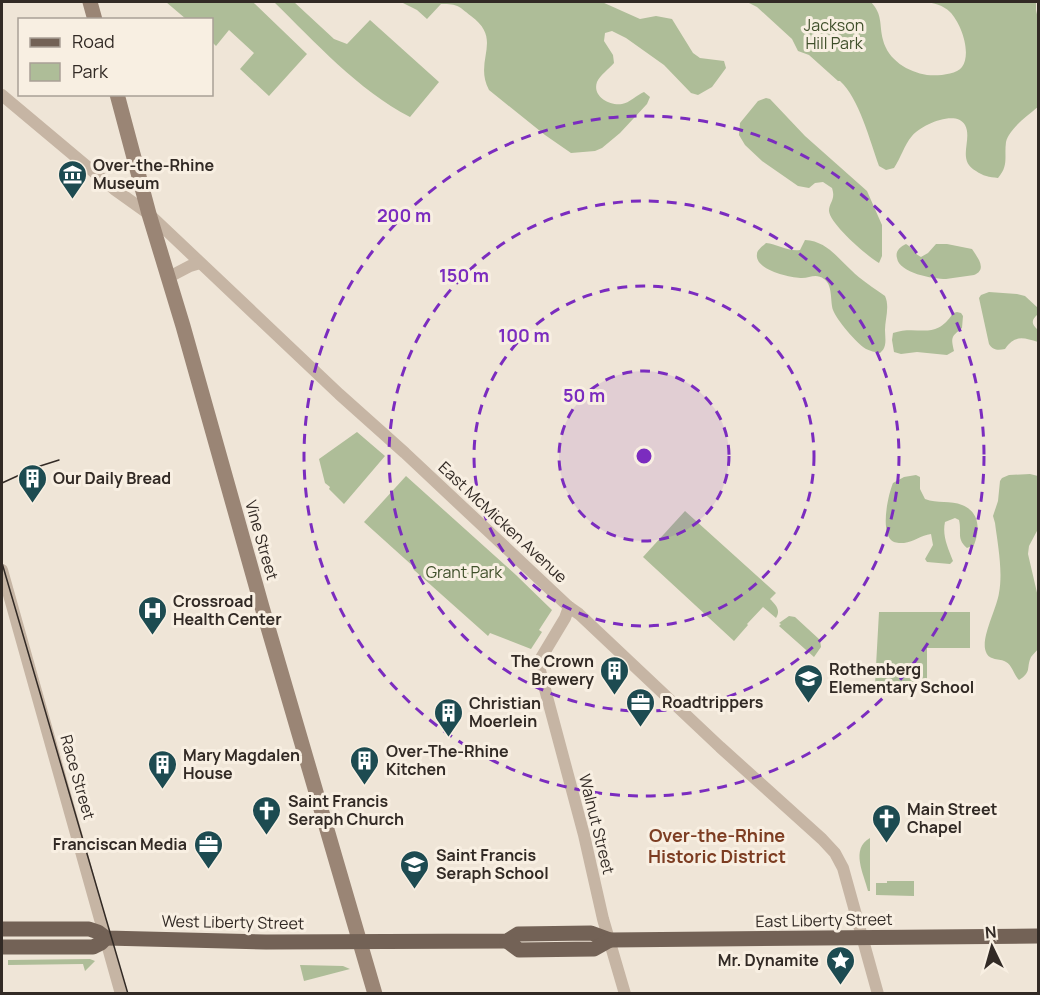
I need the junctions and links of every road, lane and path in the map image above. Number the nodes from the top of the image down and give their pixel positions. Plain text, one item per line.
1 (90, 2) edge
2 (94, 18) edge
3 (2, 95) edge
4 (118, 96) edge
5 (149, 214) junction
6 (200, 263) junction
7 (169, 277) junction
8 (2, 570) edge
9 (569, 607) junction
10 (2, 929) edge
11 (1038, 936) edge
12 (863, 937) junction
13 (106, 938) junction
14 (610, 940) junction
15 (360, 942) junction
16 (2, 947) edge
17 (121, 993) edge
18 (375, 993) edge
19 (625, 993) edge
20 (878, 993) edge

1 - 2 main road
3 - 5 street, East McMicken Avenue
4 - 5 main road, Vine Street
5 - 6 street, East McMicken Avenue
5 - 7 main road, Vine Street
6 - 7 street
6 - 9 street, East McMicken Avenue
7 - 15 main road, Vine Street
8 - 13 street, Race Street
9 - 12 street, East McMicken Avenue
9 - 14 street, Walnut Street
10 - 13 main road, West Liberty Street
11 - 12 main road, East Liberty Street
12 - 14 main road, East Liberty Street
12 - 20 street
13 - 15 main road, West Liberty Street
13 - 16 main road, West Liberty Street
13 - 17 street, Race Street
14 - 15 main road, East Liberty Street
14 - 19 street, Walnut Street
15 - 18 main road, Vine Street

